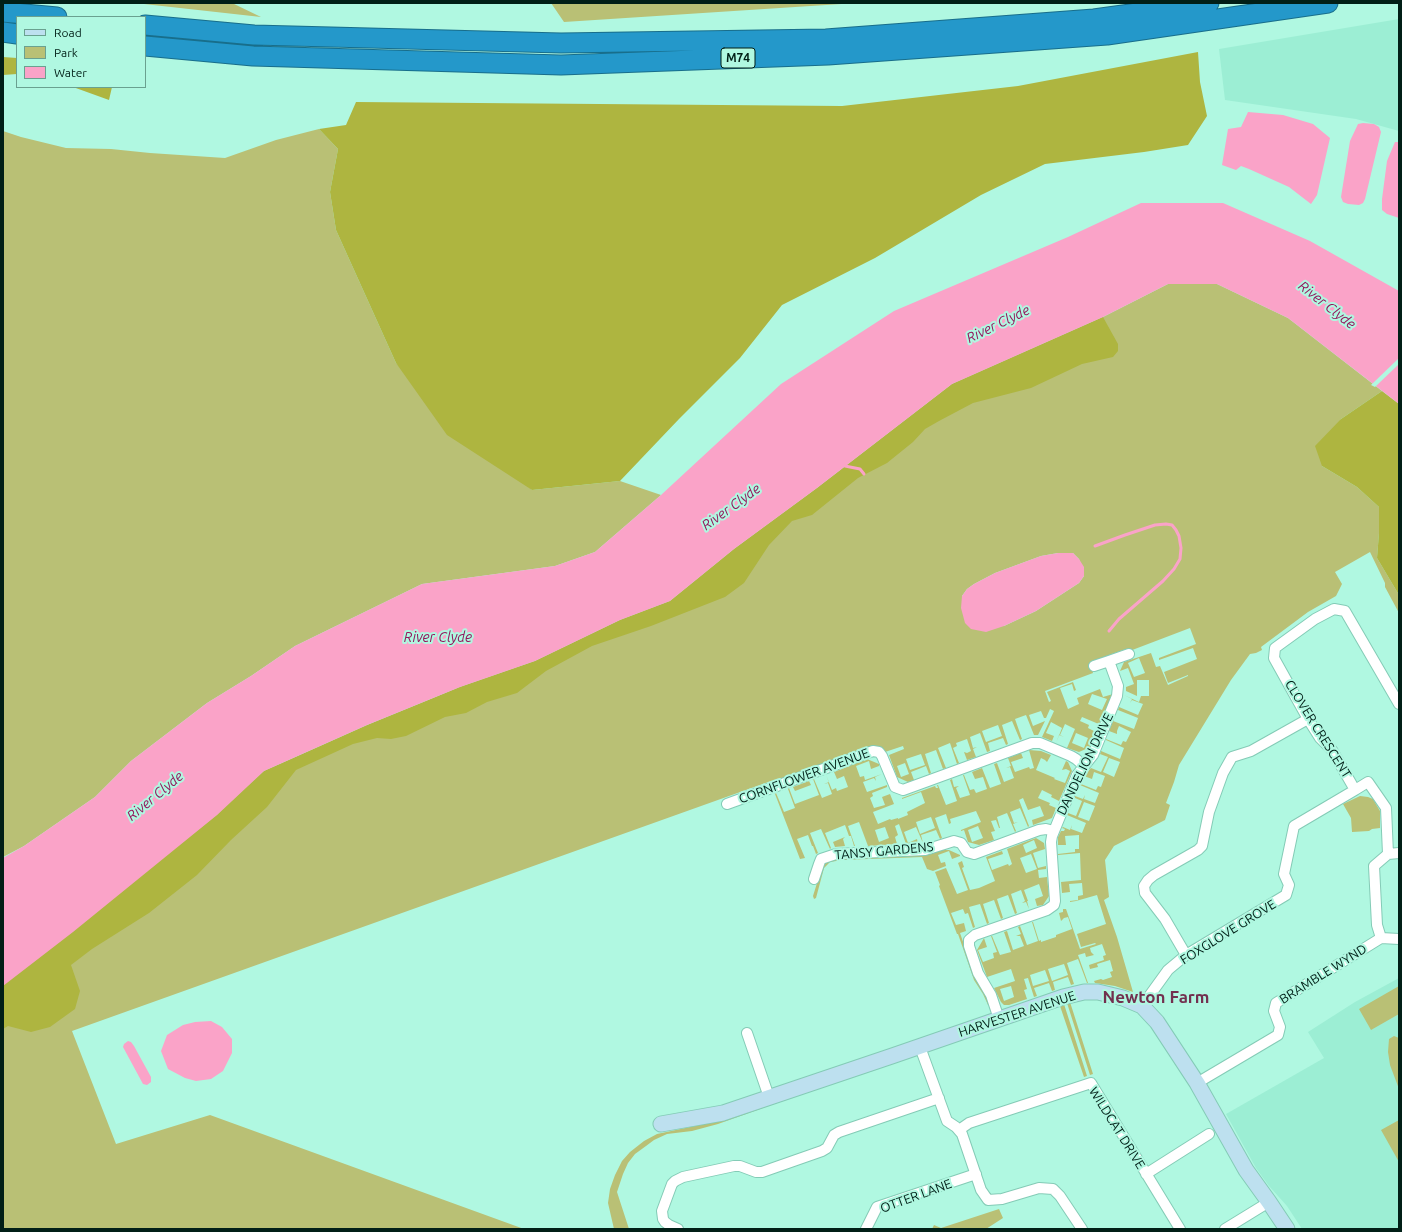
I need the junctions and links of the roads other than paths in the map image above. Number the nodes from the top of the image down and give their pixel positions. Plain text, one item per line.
1 (1209, 3) edge
2 (1328, 3) edge
3 (3, 12) edge
4 (46, 16) edge
5 (146, 25) edge
6 (3, 32) edge
7 (16, 34) edge
8 (146, 46) edge
9 (1129, 654) dead end
10 (1109, 661) junction
11 (1094, 666) dead end
12 (1399, 704) edge
13 (1308, 719) junction
14 (1084, 766) junction
15 (1355, 790) junction
16 (727, 804) dead end
17 (1054, 831) junction
18 (1399, 853) edge
19 (1388, 854) junction
20 (814, 879) dead end
21 (1380, 938) junction
22 (1399, 939) edge
23 (1186, 956) junction
24 (1142, 1006) junction
25 (999, 1019) junction
26 (747, 1033) dead end
27 (920, 1047) junction
28 (1197, 1083) junction
29 (769, 1097) junction
30 (939, 1098) junction
31 (661, 1124) dead end
32 (959, 1130) junction
33 (1209, 1134) dead end
34 (976, 1174) junction
35 (1146, 1174) junction
36 (1269, 1202) junction
37 (678, 1229) edge
38 (866, 1229) edge
39 (1082, 1229) edge
40 (1180, 1229) edge
41 (1225, 1229) edge
42 (1287, 1229) edge

1 - 5 highway, M74
2 - 8 highway, M74
3 - 4 highway
6 - 7 highway
9 - 10 street
10 - 11 street
10 - 14 street, DANDELION DRIVE
12 - 13 street, CLOVER CRESCENT
13 - 15 street, CLOVER CRESCENT
13 - 23 street
14 - 16 street, CORNFLOWER AVENUE
14 - 17 street, DANDELION DRIVE
15 - 19 street, CLOVER CRESCENT
15 - 23 street, FOXGLOVE GROVE
17 - 20 street, TANSY GARDENS
17 - 25 street, DANDELION DRIVE
18 - 19 street
19 - 21 street
21 - 22 street, BRAMBLE WYND
21 - 28 street, BRAMBLE WYND
23 - 24 street, FOXGLOVE GROVE
24 - 25 street, HARVESTER AVENUE
24 - 28 street, HARVESTER AVENUE
25 - 27 street, HARVESTER AVENUE
26 - 29 street
27 - 29 street, HARVESTER AVENUE
27 - 30 street
28 - 36 street, HARVESTER AVENUE
29 - 31 street, HARVESTER AVENUE
30 - 32 street
30 - 37 street
32 - 34 street
32 - 35 street, WILDCAT DRIVE
33 - 35 street
34 - 38 street, OTTER LANE
34 - 39 street
35 - 40 street, WILDCAT DRIVE
36 - 41 street
36 - 42 street, HARVESTER AVENUE

